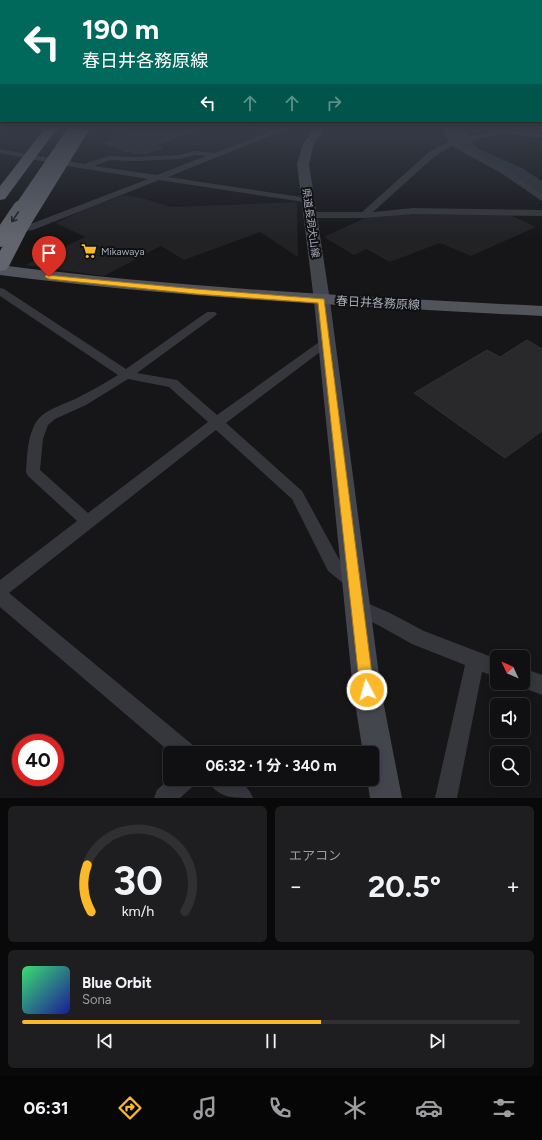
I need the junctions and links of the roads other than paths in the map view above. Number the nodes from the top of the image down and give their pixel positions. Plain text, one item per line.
1 (24, 164) edge
2 (39, 164) edge
3 (51, 164) edge
4 (60, 164) edge
5 (71, 164) edge
6 (89, 164) edge
7 (195, 164) edge
8 (303, 164) edge
9 (421, 164) edge
10 (493, 164) edge
11 (84, 166) junction
12 (159, 178) junction
13 (0, 196) edge
14 (542, 198) edge
15 (308, 201) junction
16 (542, 213) edge
17 (310, 215) junction
18 (364, 215) junction
19 (0, 219) edge
20 (20, 229) junction
21 (0, 239) edge
22 (0, 266) edge
23 (0, 270) edge
24 (0, 291) edge
25 (322, 301) junction
26 (542, 311) edge
27 (211, 314) dead end
28 (326, 343) junction
29 (127, 375) junction
30 (216, 423) junction
31 (88, 522) junction
32 (355, 583) junction
33 (0, 590) edge
34 (0, 596) edge
35 (358, 607) junction
36 (475, 660) junction
37 (490, 665) edge
38 (530, 681) edge
39 (542, 685) edge
40 (178, 746) edge
41 (177, 786) edge
42 (227, 786) edge
43 (164, 798) edge
44 (242, 798) edge
45 (386, 798) edge
46 (446, 798) edge

1 - 13 highway
2 - 19 highway
3 -> 21 highway, bridge
4 - 20 highway
5 - 11 street
6 - 11 street
7 - 12 street
8 - 15 main road, 県道長洞犬山線
9 - 18 street
10 - 14 street
11 - 12 street
12 - 15 street
12 - 20 street
15 - 17 main road, 県道長洞犬山線
16 - 18 street
17 - 18 street
17 - 25 main road, 県道長洞犬山線
20 - 22 highway
23 - 25 main road, 春日井各務原線
24 - 29 street
25 - 26 main road, 春日井各務原線
25 - 28 main road, 県道長洞犬山線
27 - 29 street
28 - 30 street
28 - 32 main road, 県道長洞犬山線
29 - 30 street
29 - 31 street
30 - 31 street
30 - 32 street
31 - 33 street
32 - 35 main road, 県道長洞犬山線
34 - 40 street
35 - 36 street
35 - 45 main road, 県道長洞犬山線
36 - 37 street
36 - 46 street
38 - 39 street
41 - 43 street
42 - 44 street

